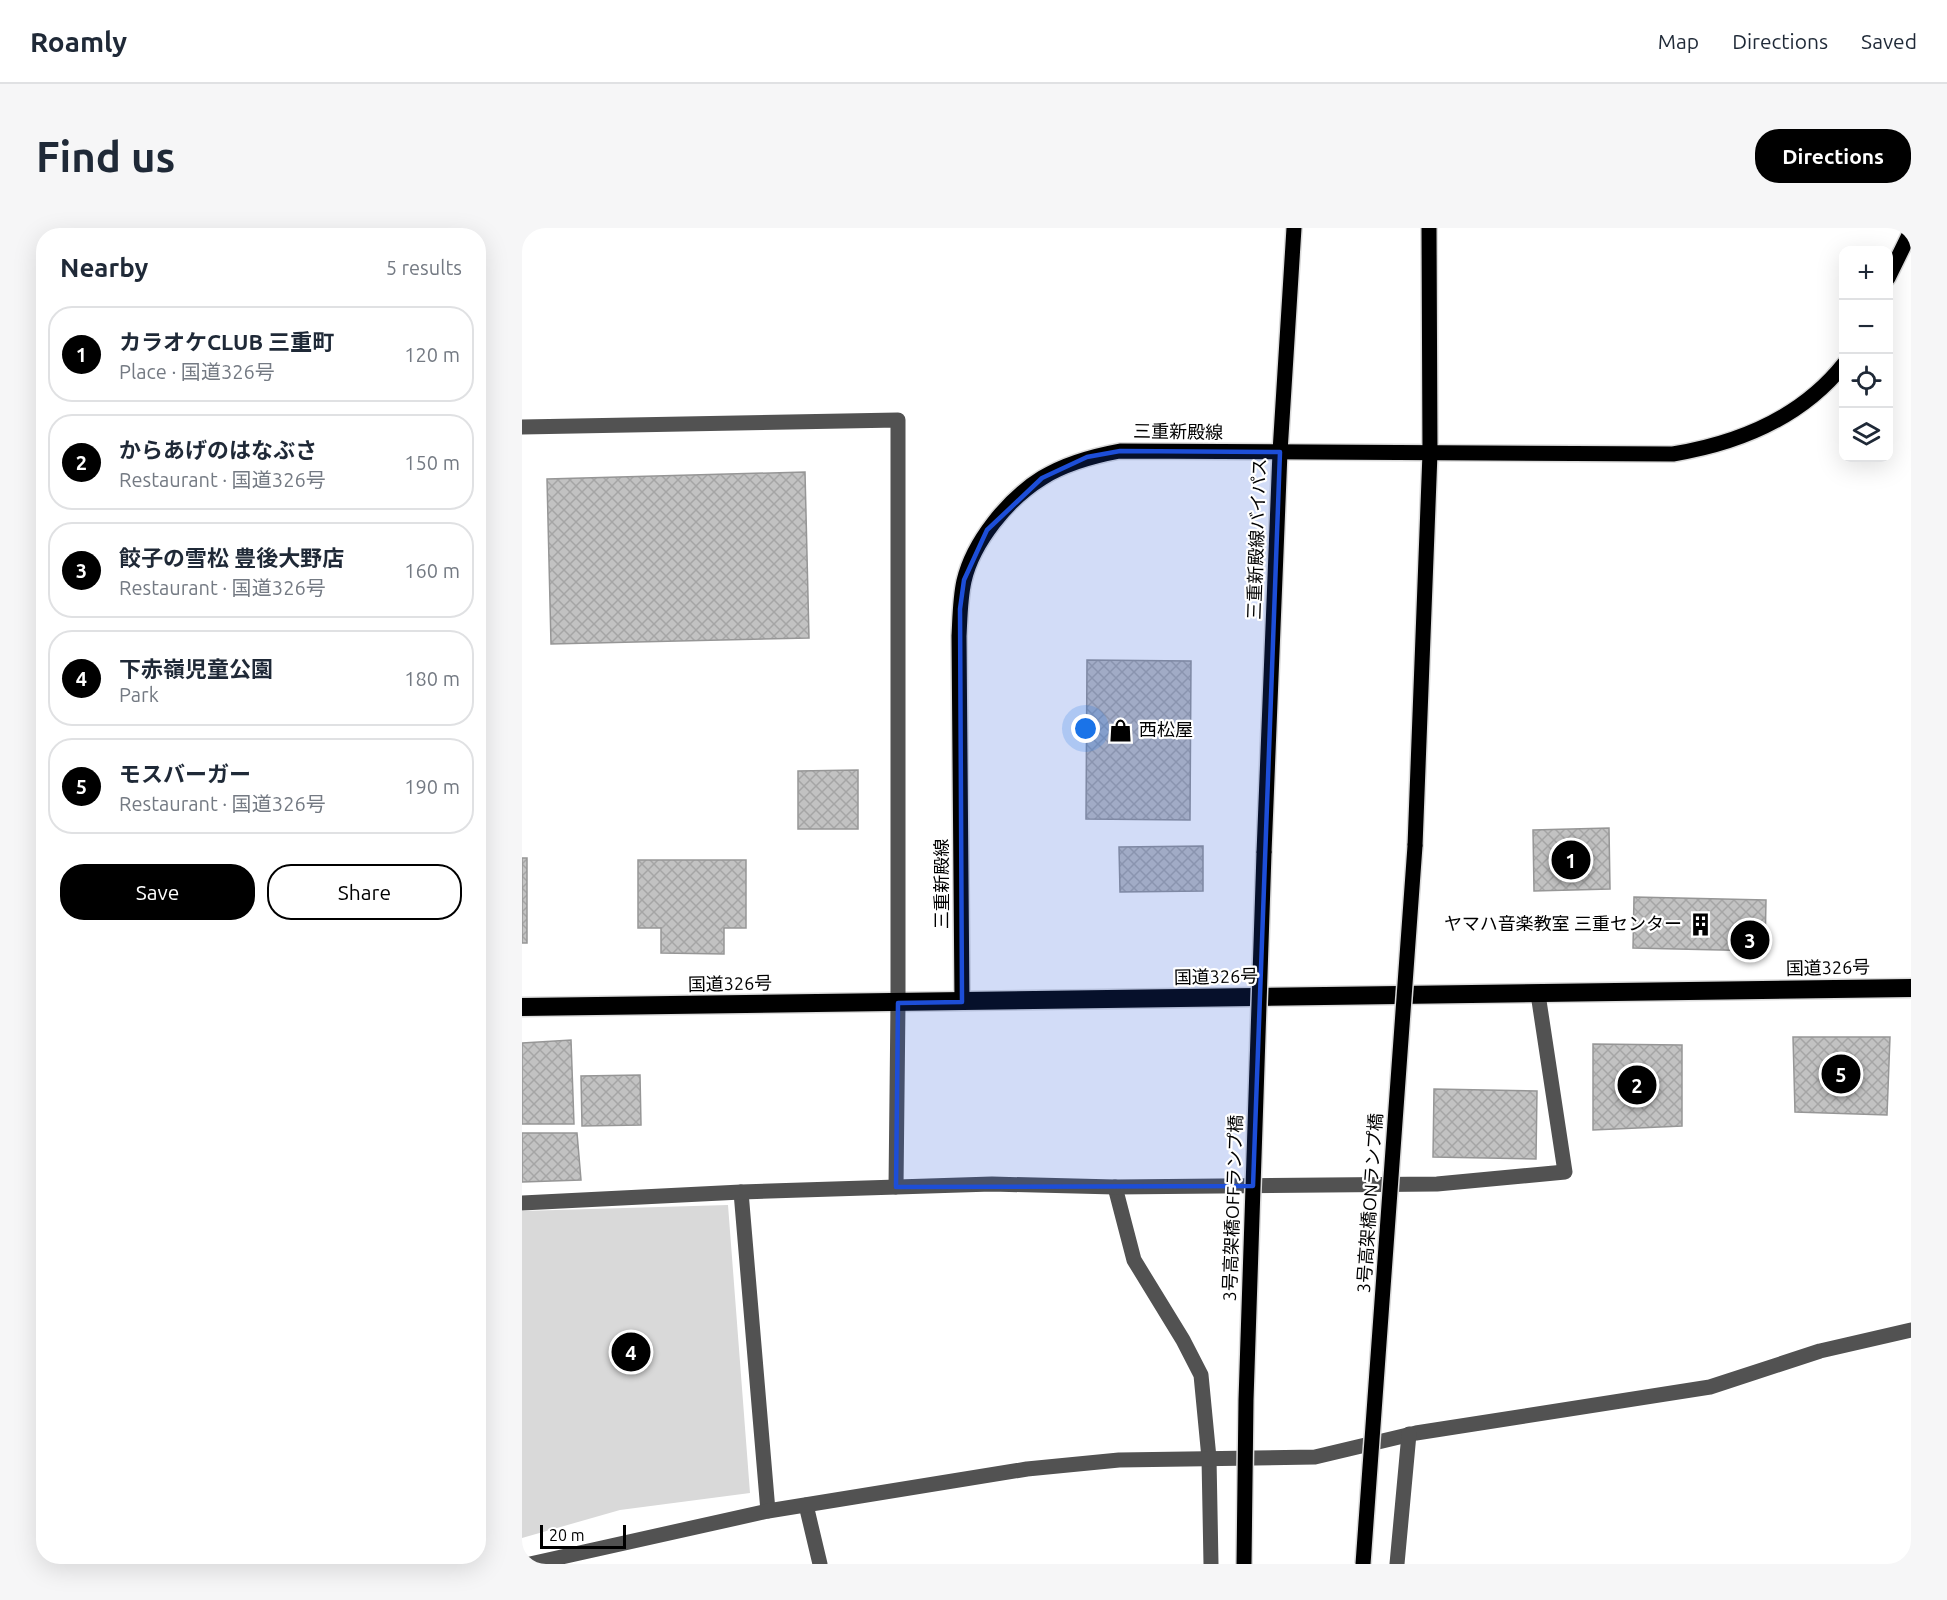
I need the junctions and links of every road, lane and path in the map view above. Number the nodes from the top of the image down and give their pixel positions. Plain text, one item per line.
1 (1294, 228) edge
2 (1429, 228) edge
3 (1911, 231) edge
4 (1893, 269) edge
5 (1839, 370) edge
6 (522, 427) edge
7 (1280, 452) junction
8 (1430, 453) junction
9 (1264, 853) joint
10 (1911, 988) edge
11 (1538, 994) junction
12 (962, 1002) junction
13 (898, 1003) junction
14 (522, 1007) edge
15 (896, 1187) junction
16 (1115, 1187) junction
17 (741, 1192) junction
18 (522, 1203) edge
19 (1911, 1330) edge
20 (1409, 1434) junction
21 (1209, 1458) junction
22 (806, 1505) junction
23 (768, 1511) junction
24 (530, 1564) edge
25 (820, 1564) edge
26 (1211, 1564) edge
27 (1244, 1564) edge
28 (1363, 1564) edge
29 (1397, 1564) edge

1 - 7 main road, 三重新殿線バイパス
2 - 8 main road
3 - 4 main road
5 - 8 main road, 三重新殿線
6 - 13 street
7 - 8 main road, 三重新殿線
7 - 9 main road, 三重新殿線バイパス
7 - 12 main road, 三重新殿線
8 - 28 main road, 3号高架橋ONランプ橋, bridge
9 - 27 main road, 3号高架橋OFFランプ橋, bridge
10 - 11 highway, 国道326号
11 - 12 highway, 国道326号
11 - 16 street
12 - 13 highway, 国道326号
13 - 14 highway, 国道326号
13 - 15 street
15 - 16 street
15 - 17 street
16 - 21 street
17 - 18 street
17 - 23 street
19 - 20 street
20 - 21 street
20 - 29 street
21 - 22 street
21 - 26 street
22 - 23 street
22 - 25 street
23 - 24 street

